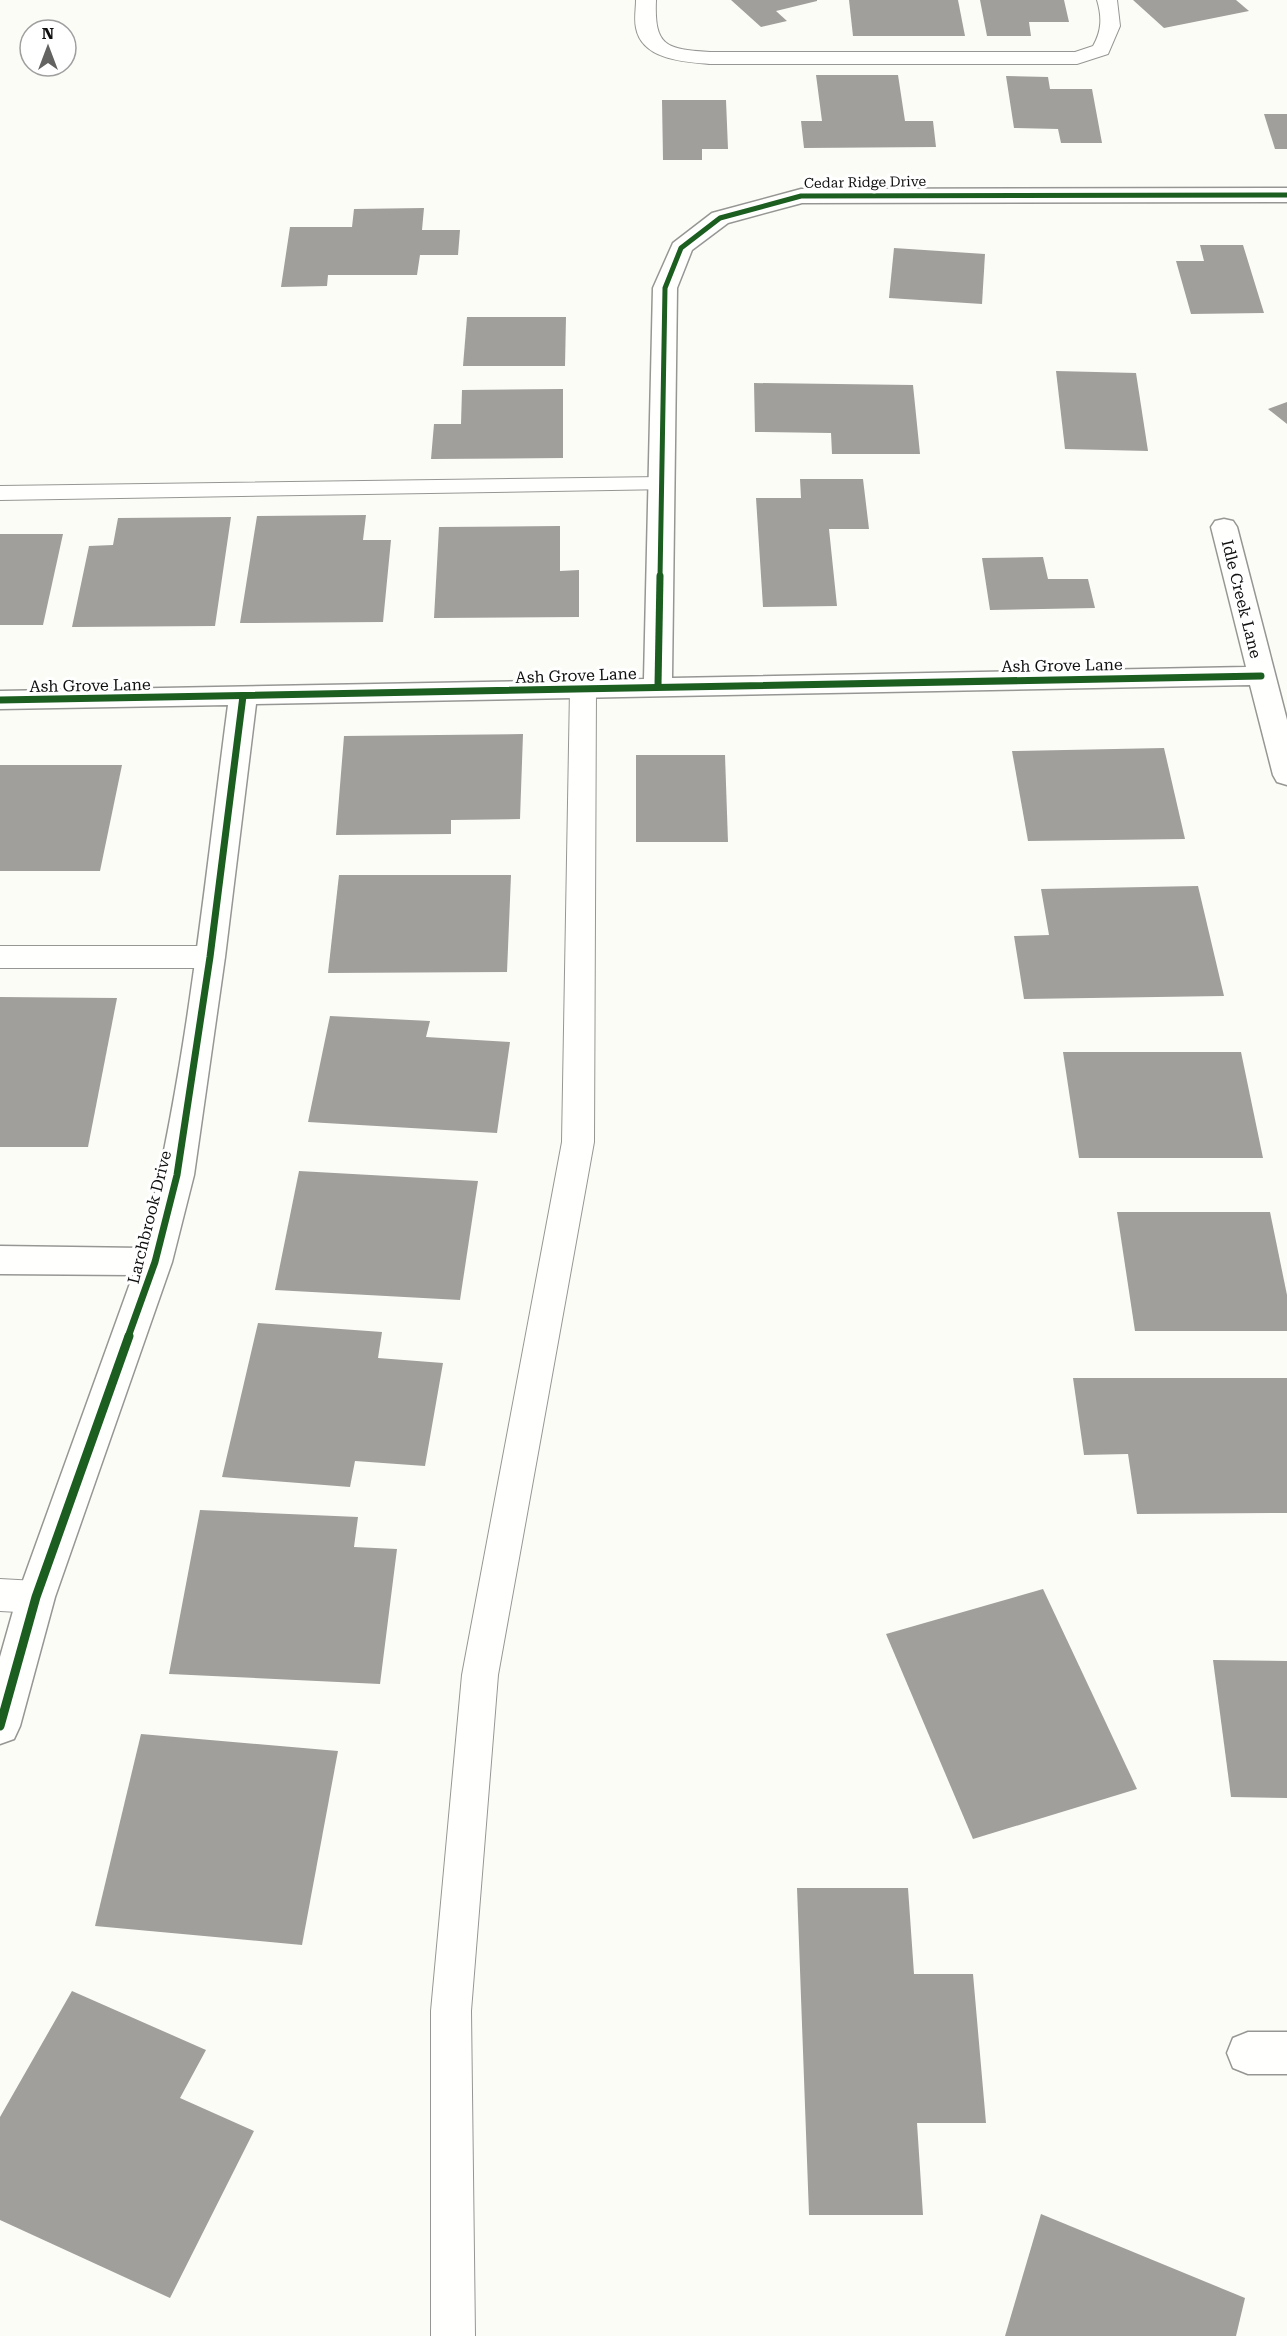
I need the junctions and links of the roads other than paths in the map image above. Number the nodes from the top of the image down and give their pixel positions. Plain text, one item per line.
1 (646, 0) edge
2 (1107, 0) edge
3 (1287, 195) edge
4 (661, 484) junction
5 (0, 493) edge
6 (1224, 527) dead end
7 (1261, 676) junction
8 (658, 685) junction
9 (583, 689) junction
10 (243, 696) junction
11 (0, 700) edge
12 (1287, 775) edge
13 (0, 957) edge
14 (210, 957) junction
15 (0, 1260) edge
16 (155, 1262) junction
17 (0, 1595) edge
18 (36, 1598) junction
19 (0, 1726) edge
20 (453, 2336) edge

1 - 2 lane
3 - 4 street, Cedar Ridge Drive
4 - 5 lane
4 - 8 street, Cedar Ridge Drive
6 - 7 street, Idle Creek Lane
7 - 8 street, Ash Grove Lane
7 - 12 street, Idle Creek Lane
8 - 9 street, Ash Grove Lane
9 - 10 street, Ash Grove Lane
9 - 20 lane
10 - 11 street, Ash Grove Lane
10 - 14 street, Larchbrook Drive
13 - 14 lane
14 - 16 street, Larchbrook Drive
15 - 16 street
16 - 18 street, Larchbrook Drive
17 - 18 lane
18 - 19 street, Larchbrook Drive

